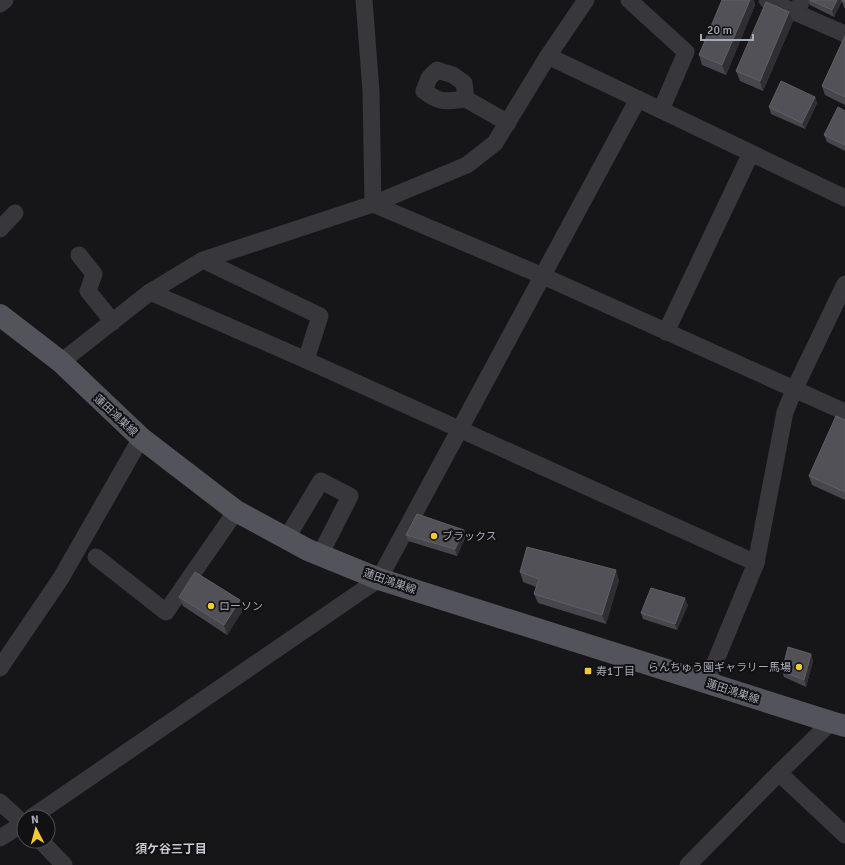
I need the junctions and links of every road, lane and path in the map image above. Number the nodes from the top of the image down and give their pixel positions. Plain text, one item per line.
1 (5, 0) edge
2 (364, 0) edge
3 (629, 0) edge
4 (767, 0) edge
5 (583, 1) edge
6 (0, 4) edge
7 (799, 7) edge
8 (845, 34) edge
9 (548, 56) junction
10 (466, 99) dead end
11 (638, 99) junction
12 (661, 110) junction
13 (508, 123) junction
14 (751, 153) junction
15 (845, 198) edge
16 (373, 204) junction
17 (15, 213) dead end
18 (0, 229) edge
19 (79, 256) dead end
20 (203, 260) junction
21 (543, 276) junction
22 (845, 284) edge
23 (150, 292) junction
24 (0, 315) edge
25 (113, 322) junction
26 (666, 332) junction
27 (306, 360) junction
28 (61, 362) junction
29 (794, 388) junction
30 (845, 412) edge
31 (460, 429) junction
32 (140, 438) junction
33 (236, 511) junction
34 (286, 539) junction
35 (320, 555) junction
36 (96, 557) dead end
37 (756, 563) junction
38 (379, 579) junction
39 (0, 668) edge
40 (707, 682) junction
41 (838, 724) edge
42 (779, 773) junction
43 (0, 802) edge
44 (45, 809) edge
45 (16, 814) edge
46 (16, 828) edge
47 (845, 835) edge
48 (0, 838) edge
49 (49, 849) edge
50 (64, 865) edge
51 (688, 865) edge

1 - 6 street
2 - 16 street
3 - 12 street
4 - 7 street
5 - 9 street
7 - 8 street
9 - 11 street
9 - 13 street
10 - 13 street
11 - 12 street
11 - 21 street
12 - 14 street
13 - 16 street
14 - 15 street
14 - 26 street
16 - 20 street
16 - 21 street
17 - 18 street
19 - 25 street
20 - 23 street
20 - 27 street
21 - 26 street
21 - 31 street
22 - 29 street
23 - 25 street
23 - 27 street
24 - 28 main road, 蓮田鴻巣線
25 - 28 street
26 - 29 street
27 - 31 street
28 - 32 main road, 蓮田鴻巣線
29 - 30 street
29 - 37 street
31 - 37 street
31 - 38 street
32 - 33 main road, 蓮田鴻巣線
32 - 39 street
33 - 34 main road, 蓮田鴻巣線
33 - 36 street
34 - 35 main road, 蓮田鴻巣線
34 - 35 street
35 - 38 main road, 蓮田鴻巣線
37 - 40 street
38 - 40 main road, 蓮田鴻巣線
38 - 44 street
40 - 41 main road, 蓮田鴻巣線
41 - 42 street
42 - 47 street
42 - 51 street
43 - 45 street
46 - 48 street
49 - 50 street

